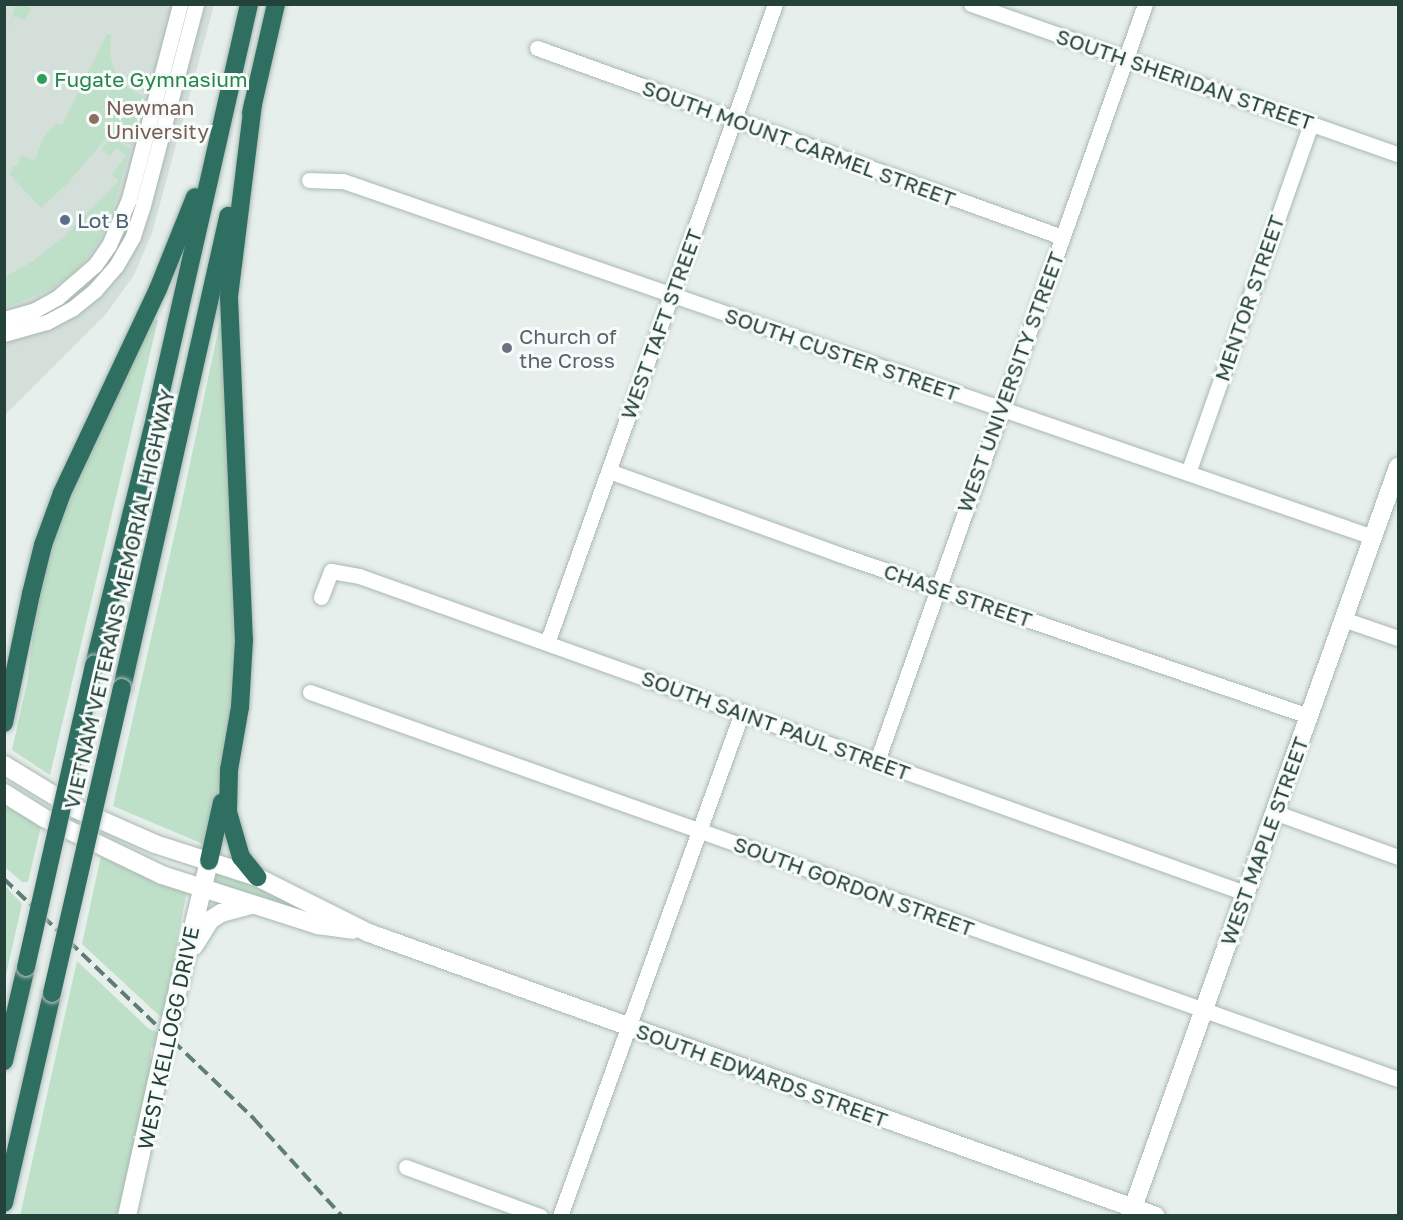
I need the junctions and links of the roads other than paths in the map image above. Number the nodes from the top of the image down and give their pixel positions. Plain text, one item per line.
1 (180, 4) edge
2 (196, 4) edge
3 (249, 4) edge
4 (276, 4) edge
5 (775, 4) edge
6 (971, 4) edge
7 (1145, 4) edge
8 (537, 48) dead end
9 (1126, 59) junction
10 (253, 104) junction
11 (733, 120) junction
12 (1311, 123) junction
13 (220, 128) junction
14 (1398, 154) edge
15 (309, 180) dead end
16 (1062, 237) junction
17 (672, 295) junction
18 (4, 319) edge
19 (4, 334) edge
20 (1000, 408) junction
21 (1398, 467) edge
22 (609, 471) junction
23 (1188, 473) junction
24 (1373, 537) junction
25 (938, 588) junction
26 (321, 597) dead end
27 (1343, 619) junction
28 (24, 626) junction
29 (1398, 638) edge
30 (547, 643) junction
31 (4, 651) edge
32 (310, 692) dead end
33 (742, 712) junction
34 (1309, 716) junction
35 (4, 723) edge
36 (878, 761) junction
37 (4, 765) edge
38 (229, 770) junction
39 (4, 793) edge
40 (1274, 812) junction
41 (698, 830) junction
42 (1398, 857) edge
43 (209, 861) junction
44 (256, 878) junction
45 (201, 890) junction
46 (1245, 893) junction
47 (251, 904) junction
48 (369, 933) junction
49 (181, 975) junction
50 (1204, 1011) junction
51 (628, 1026) junction
52 (4, 1061) edge
53 (1398, 1080) edge
54 (405, 1167) dead end
55 (4, 1203) edge
56 (1131, 1211) edge
57 (127, 1215) edge
58 (540, 1215) edge
59 (560, 1215) edge
60 (1156, 1215) edge

1 - 18 street
2 - 19 street
3 - 13 highway, VIETNAM VETERANS MEMORIAL HIGHWAY
4 - 10 highway, VIETNAM VETERANS MEMORIAL HIGHWAY
5 - 11 street, WEST TAFT STREET
6 - 9 street, SOUTH SHERIDAN STREET
7 - 9 street, WEST UNIVERSITY STREET
8 - 11 street, SOUTH MOUNT CARMEL STREET
9 - 12 street, SOUTH SHERIDAN STREET
9 - 16 street, WEST UNIVERSITY STREET
10 - 38 highway
10 - 55 highway, VIETNAM VETERANS MEMORIAL HIGHWAY, bridge
11 - 16 street, SOUTH MOUNT CARMEL STREET
11 - 17 street, WEST TAFT STREET
12 - 14 street, SOUTH SHERIDAN STREET
12 - 23 street, MENTOR STREET
13 - 28 highway
13 - 52 highway, VIETNAM VETERANS MEMORIAL HIGHWAY, bridge
15 - 17 street, SOUTH CUSTER STREET
16 - 20 street, WEST UNIVERSITY STREET
17 - 20 street, SOUTH CUSTER STREET
17 - 22 street, WEST TAFT STREET
20 - 23 street, SOUTH CUSTER STREET
20 - 25 street, WEST UNIVERSITY STREET
21 - 24 street, WEST MAPLE STREET
22 - 25 street, CHASE STREET
22 - 30 street, WEST TAFT STREET
23 - 24 street, SOUTH CUSTER STREET
24 - 27 street, WEST MAPLE STREET
25 - 34 street, CHASE STREET
25 - 36 street, WEST UNIVERSITY STREET
26 - 30 street, SOUTH SAINT PAUL STREET
27 - 29 street
27 - 34 street, WEST MAPLE STREET
28 - 31 highway
28 - 35 highway
30 - 33 street, SOUTH SAINT PAUL STREET
32 - 41 street, SOUTH GORDON STREET
33 - 36 street, SOUTH SAINT PAUL STREET
33 - 41 street
34 - 40 street, WEST MAPLE STREET
36 - 46 street, SOUTH SAINT PAUL STREET
37 - 43 street
38 - 43 highway
38 - 44 highway
39 - 45 street
40 - 42 street
40 - 46 street, WEST MAPLE STREET
41 - 50 street, SOUTH GORDON STREET
41 - 51 street
43 - 44 street
43 - 45 street, WEST KELLOGG DRIVE
44 - 48 street
45 - 47 street
45 - 49 street, WEST KELLOGG DRIVE
46 - 50 street, WEST MAPLE STREET
47 - 48 street
47 - 49 street
48 - 51 street, SOUTH EDWARDS STREET
49 - 57 street, WEST KELLOGG DRIVE
50 - 53 street, SOUTH GORDON STREET
50 - 56 street, WEST MAPLE STREET
51 - 56 street, SOUTH EDWARDS STREET
51 - 59 street
54 - 58 street
56 - 60 street, SOUTH EDWARDS STREET

